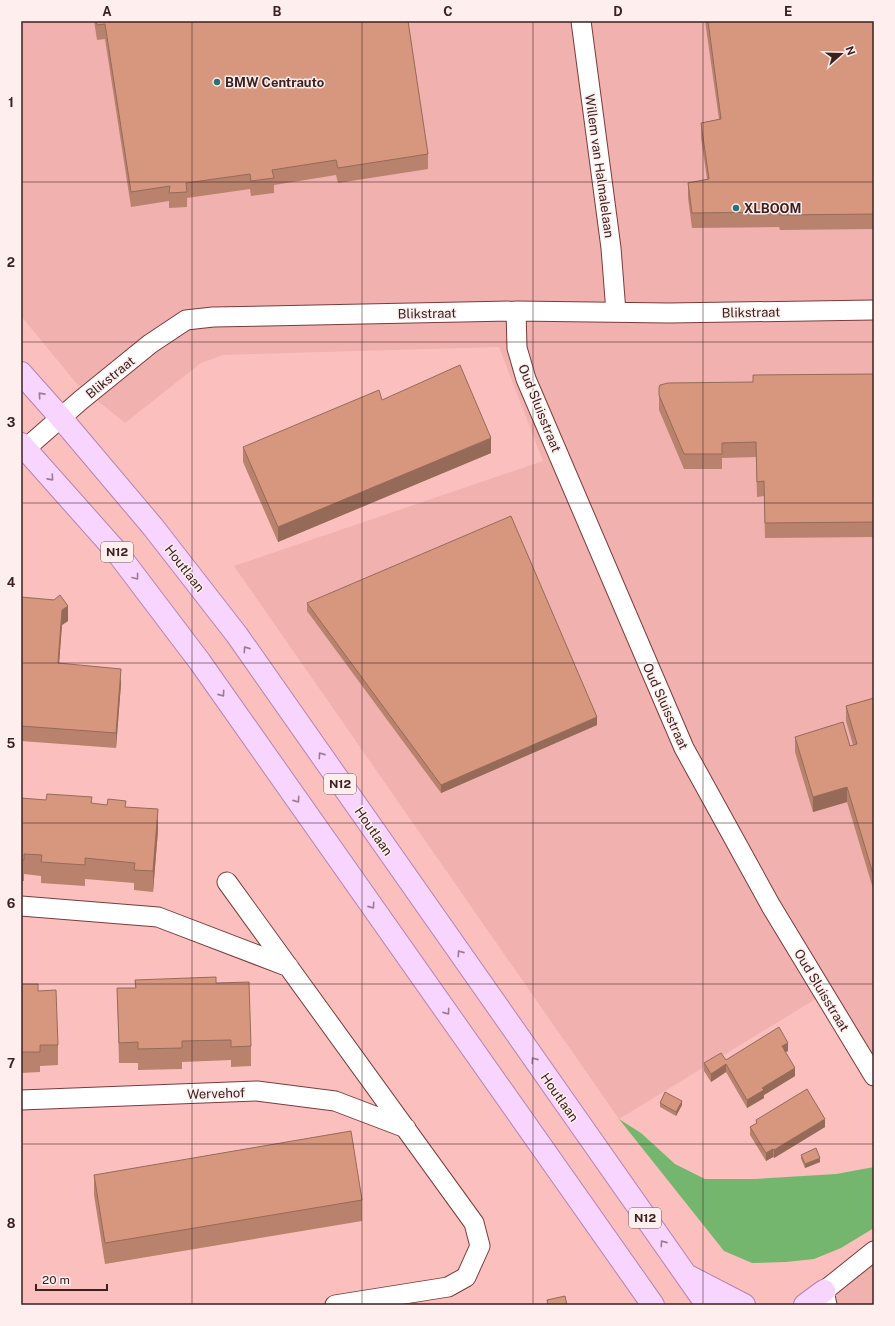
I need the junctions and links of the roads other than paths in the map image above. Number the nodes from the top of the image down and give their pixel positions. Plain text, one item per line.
1 (581, 21) edge
2 (874, 310) edge
3 (516, 311) junction
4 (616, 312) junction
5 (21, 373) edge
6 (61, 418) junction
7 (23, 447) edge
8 (227, 882) dead end
9 (21, 906) edge
10 (289, 967) junction
11 (874, 1076) edge
12 (21, 1100) edge
13 (406, 1128) junction
14 (874, 1251) edge
15 (686, 1275) junction
16 (825, 1298) edge
17 (335, 1305) edge
18 (653, 1305) edge
19 (707, 1305) edge
20 (744, 1305) edge
21 (805, 1305) edge

1 - 4 street, Willem van Halmalelaan
2 - 4 street, Blikstraat
3 - 4 street, Blikstraat
3 - 6 street, Blikstraat
3 - 11 street, Oud Sluisstraat
6 -> 5 main road, Houtlaan / N12
6 - 7 street, Blikstraat
15 -> 6 main road, Houtlaan / N12
7 -> 18 main road, N12
8 - 10 street
9 - 10 street
10 - 13 street
12 - 13 street, Wervehof
13 - 17 street
14 - 16 street
15 - 19 main road, Houtlaan / N12
15 - 20 main road
16 - 21 main road

